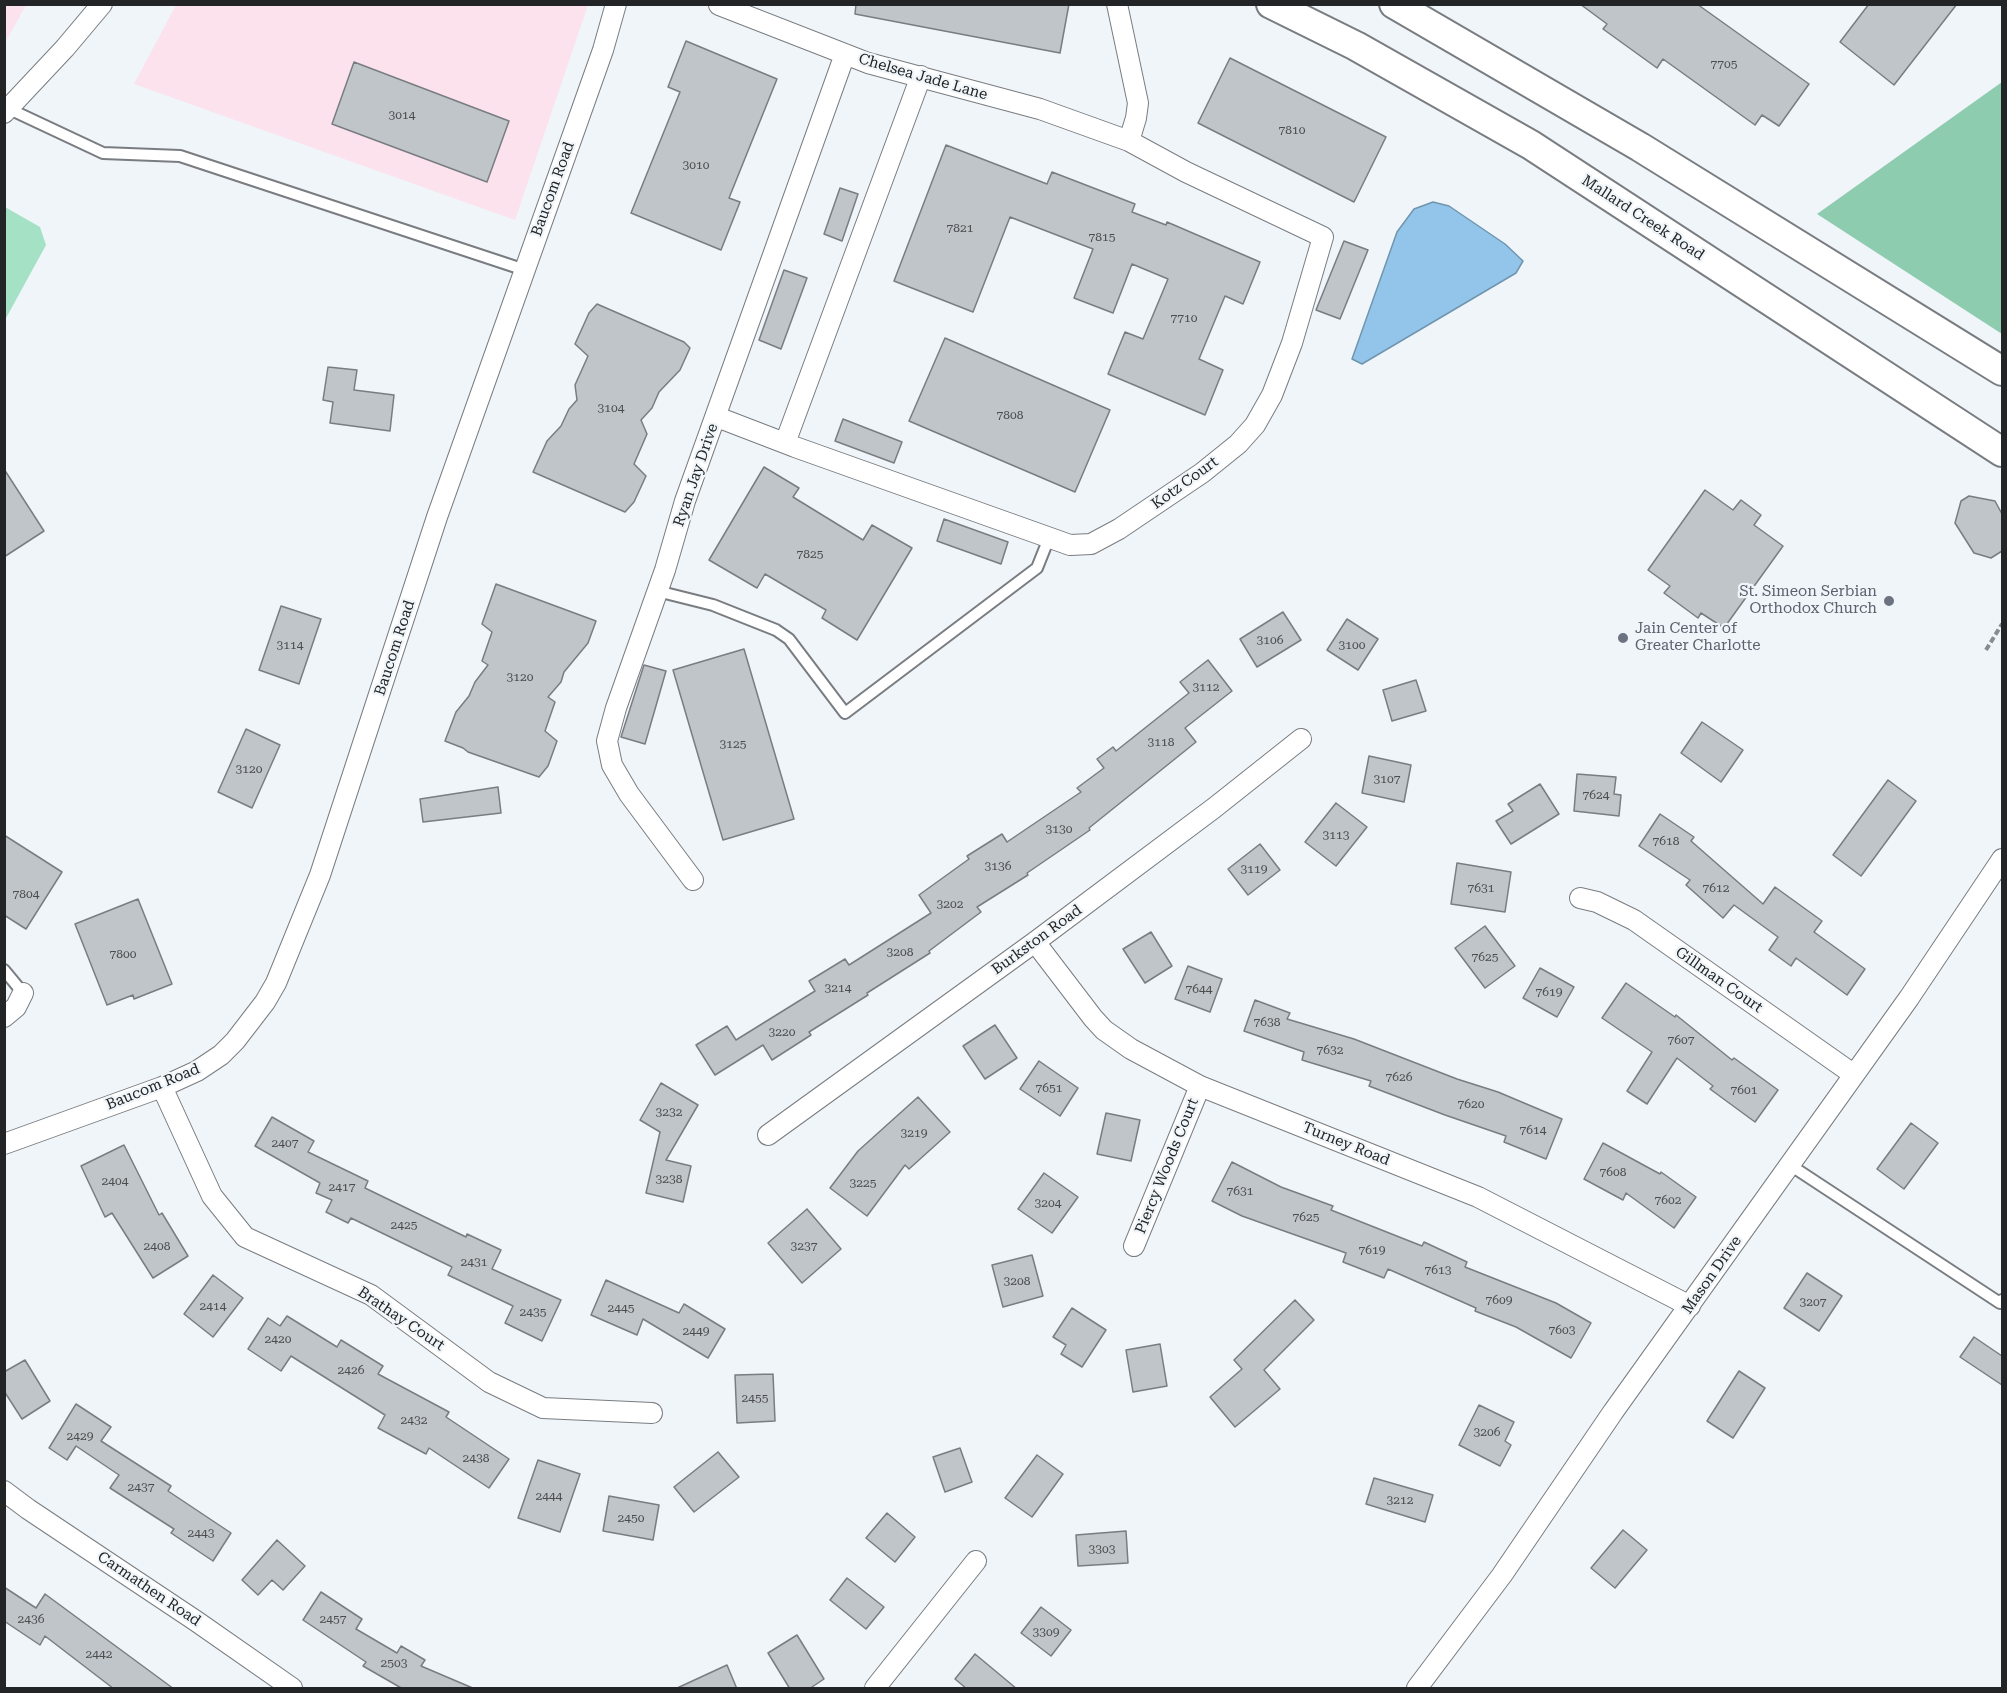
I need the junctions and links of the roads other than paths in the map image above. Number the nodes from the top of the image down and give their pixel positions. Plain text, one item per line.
1 (102, 4) edge
2 (616, 4) edge
3 (1117, 4) edge
4 (1271, 4) edge
5 (1394, 4) edge
6 (719, 5) edge
7 (845, 54) junction
8 (921, 76) junction
9 (6, 110) edge
10 (1129, 141) junction
11 (525, 270) junction
12 (2002, 371) edge
13 (717, 417) junction
14 (785, 443) junction
15 (2002, 452) edge
16 (1049, 538) junction
17 (657, 591) junction
18 (1301, 739) dead end
19 (2002, 859) edge
20 (693, 880) dead end
21 (1580, 898) dead end
22 (1035, 942) junction
23 (4, 970) edge
24 (23, 993) joint
25 (4, 1017) edge
26 (1853, 1074) junction
27 (1200, 1086) junction
28 (162, 1087) junction
29 (768, 1135) dead end
30 (4, 1144) edge
31 (1790, 1165) junction
32 (1134, 1246) dead end
33 (2002, 1300) edge
34 (1690, 1306) junction
35 (652, 1413) dead end
36 (4, 1491) edge
37 (976, 1561) dead end
38 (292, 1689) edge
39 (874, 1689) edge
40 (1416, 1689) edge

1 - 9 street
2 - 11 street, Baucom Road
3 - 10 street
4 - 15 main road, Mallard Creek Road
5 - 12 main road
6 - 7 street, Chelsea Jade Lane
7 - 8 street, Chelsea Jade Lane
7 - 13 street, Ryan Jay Drive
8 - 10 street, Chelsea Jade Lane
8 - 14 street
9 - 11 lane
10 - 16 street, Kotz Court
11 - 28 street, Baucom Road
13 - 14 street, Kotz Court
13 - 17 street, Ryan Jay Drive
14 - 16 street, Kotz Court
16 - 17 lane
17 - 20 street, Ryan Jay Drive
18 - 22 street, Burkston Road
19 - 26 street, Mason Drive
21 - 26 street, Gillman Court
22 - 27 street, Turney Road
22 - 29 street, Burkston Road
23 - 24 lane
24 - 25 street
26 - 31 street, Mason Drive
27 - 32 street, Piercy Woods Court
27 - 34 street, Turney Road
28 - 30 street, Baucom Road
28 - 35 street, Brathay Court
31 - 33 lane
31 - 34 street, Mason Drive
34 - 40 street, Mason Drive
36 - 38 street, Carmathen Road
37 - 39 street

